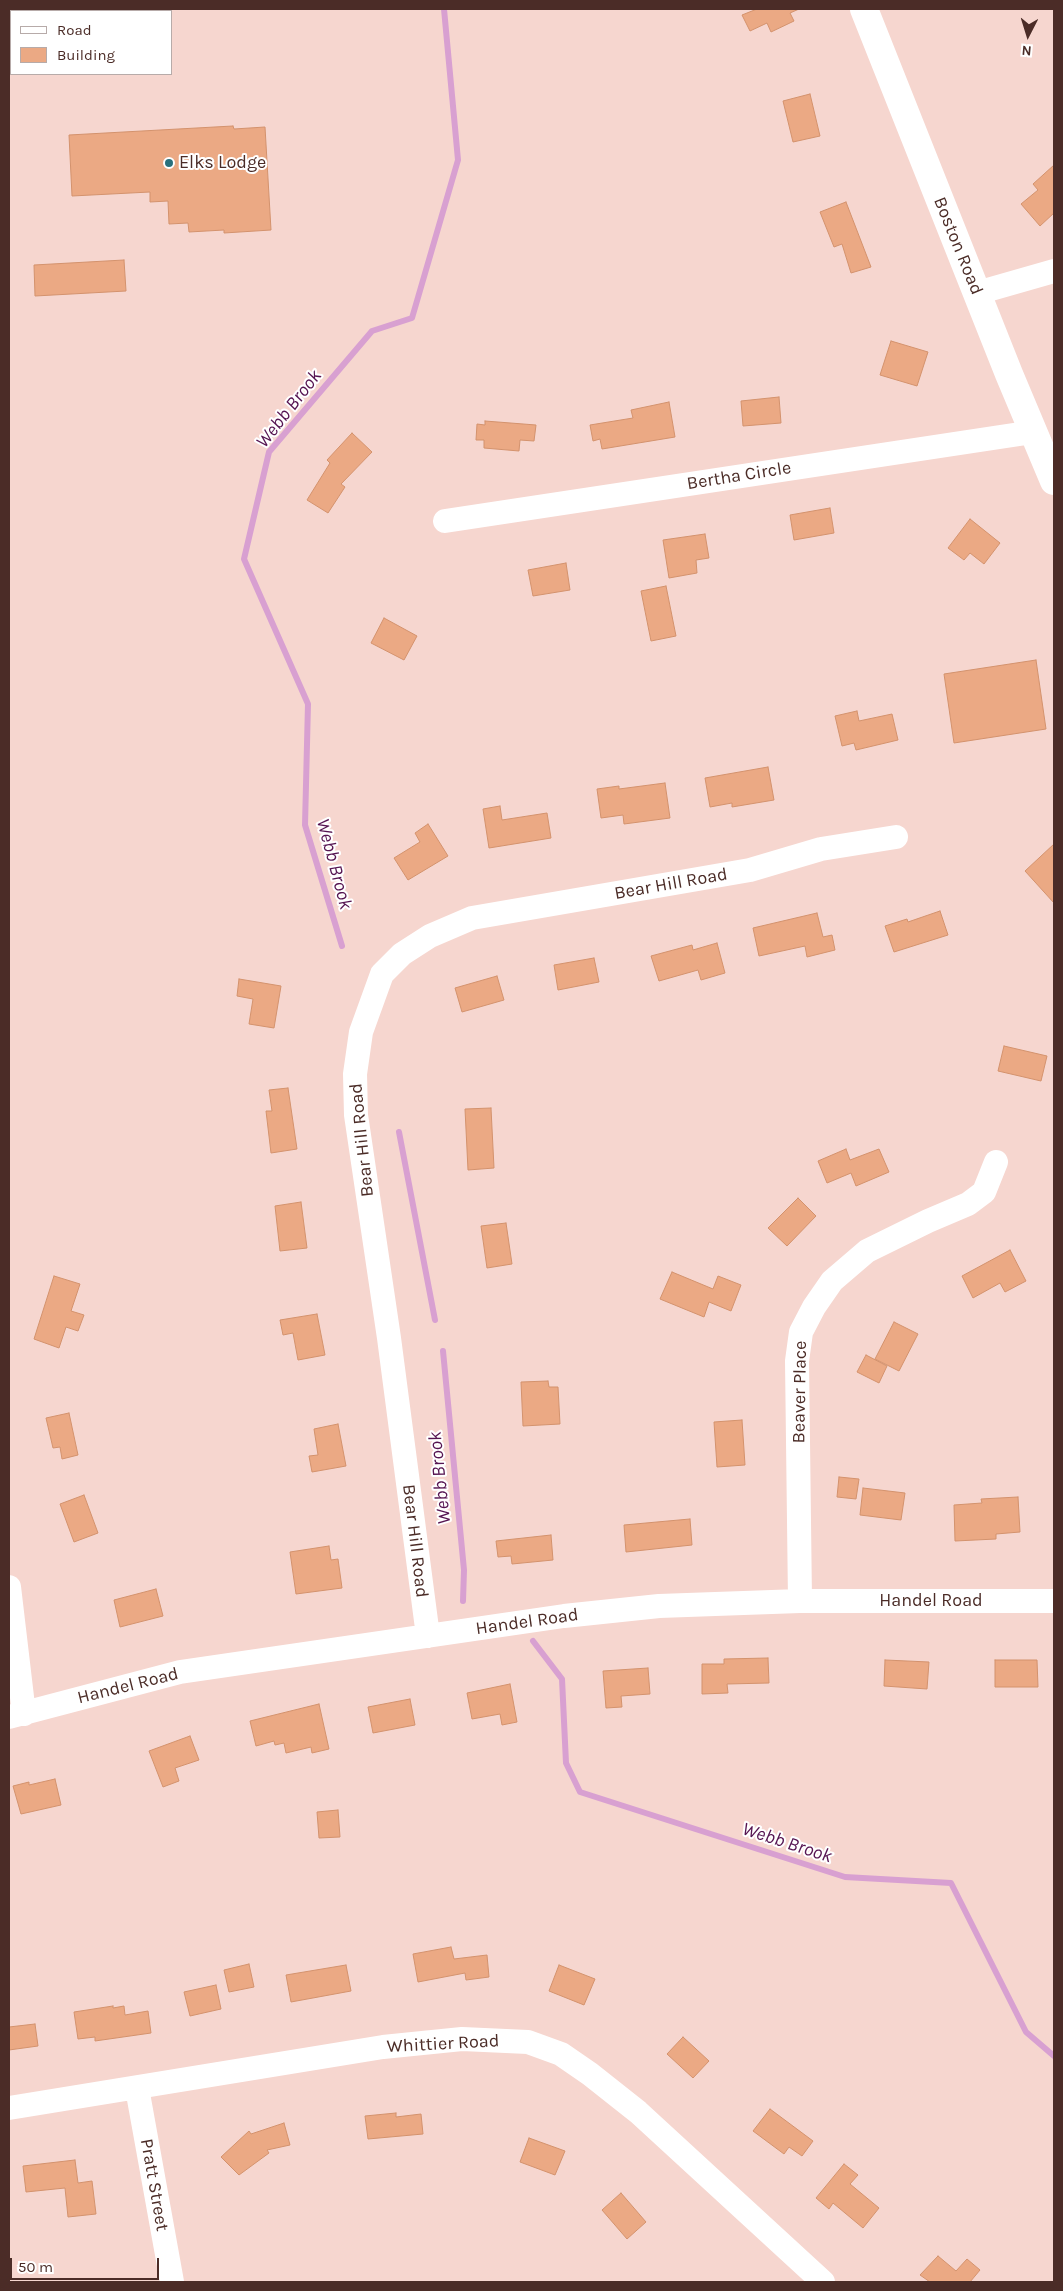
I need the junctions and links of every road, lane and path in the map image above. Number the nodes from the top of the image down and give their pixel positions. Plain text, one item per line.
1 (864, 9) edge
2 (1054, 271) edge
3 (977, 293) junction
4 (1033, 432) junction
5 (1054, 481) edge
6 (446, 521) dead end
7 (896, 837) dead end
8 (996, 1162) dead end
9 (9, 1587) edge
10 (800, 1601) junction
11 (1054, 1601) edge
12 (428, 1636) junction
13 (16, 1715) edge
14 (137, 2088) junction
15 (9, 2108) edge
16 (172, 2282) edge
17 (823, 2282) edge

1 - 3 main road, Boston Road
2 - 3 street
3 - 4 main road, Boston Road
4 - 5 main road, Boston Road
4 - 6 street, Bertha Circle
7 - 12 street, Bear Hill Road
8 - 10 street, Beaver Place
9 - 13 street
10 - 11 street, Handel Road
10 - 12 street, Handel Road
12 - 13 street, Handel Road
14 - 15 street, Whittier Road
14 - 16 street, Pratt Street
14 - 17 street, Whittier Road

